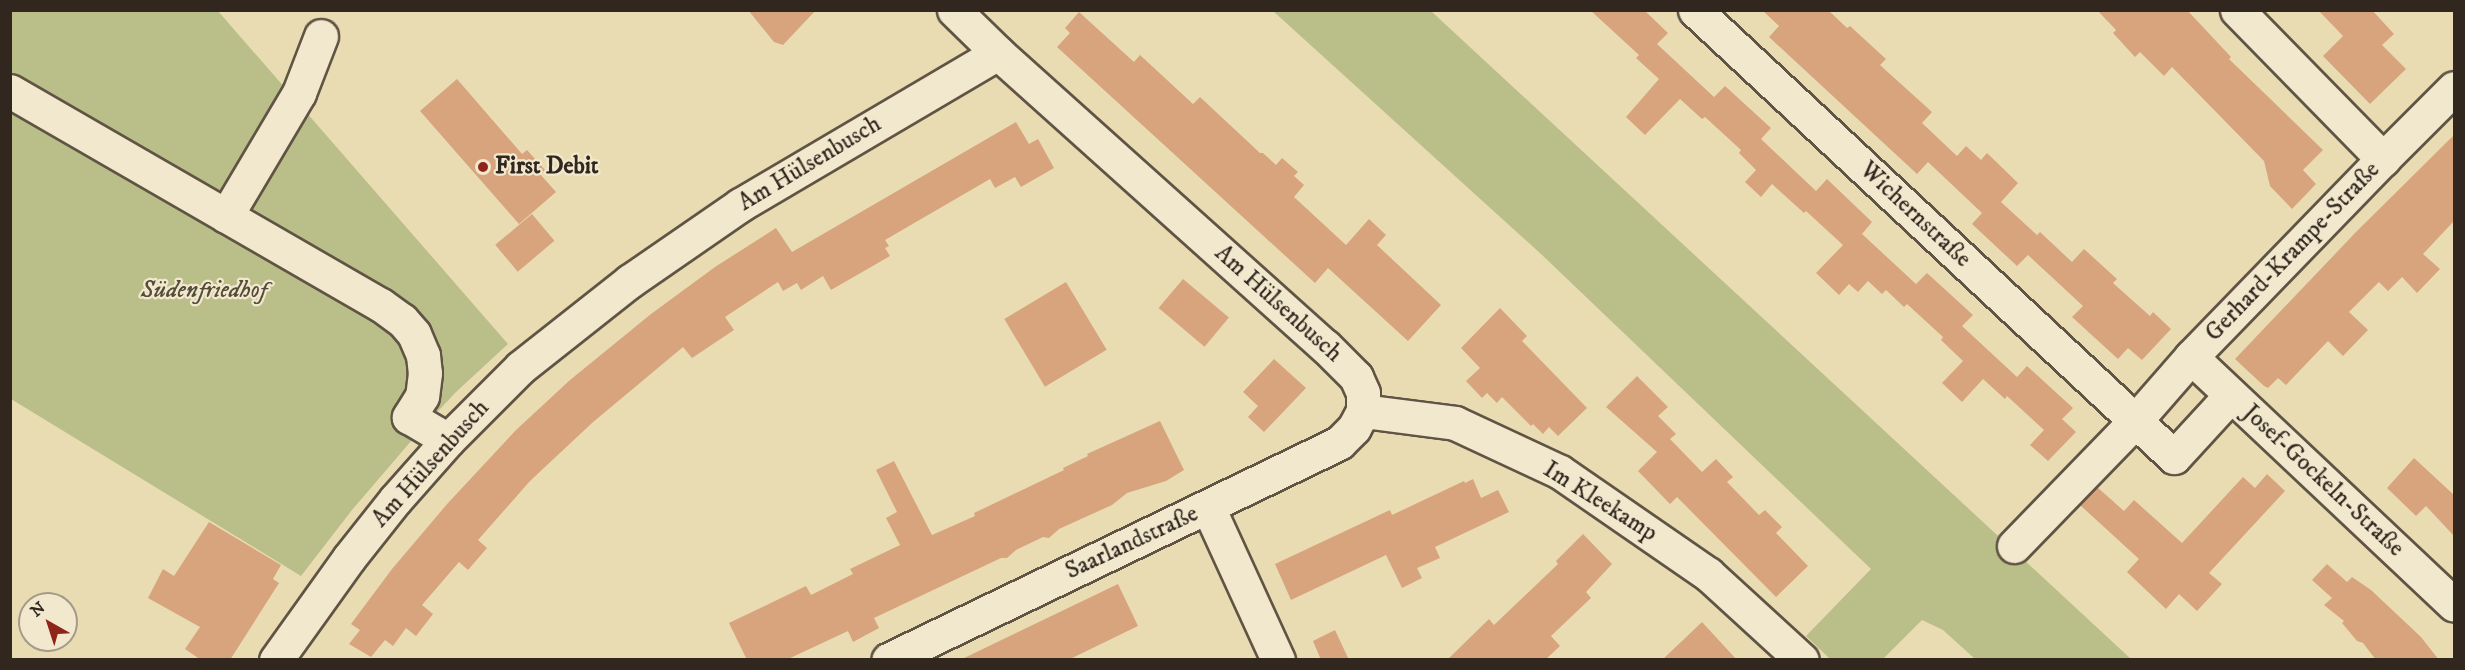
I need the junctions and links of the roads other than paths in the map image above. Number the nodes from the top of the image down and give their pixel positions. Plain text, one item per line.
1 (954, 10) edge
2 (1695, 10) edge
3 (2237, 10) edge
4 (321, 36) dead end
5 (998, 53) junction
6 (2454, 88) edge
7 (10, 92) edge
8 (2382, 159) junction
9 (226, 216) junction
10 (2191, 357) junction
11 (2231, 395) junction
12 (1363, 411) junction
13 (2136, 420) junction
14 (448, 440) junction
15 (1208, 507) junction
16 (2014, 546) dead end
17 (2454, 605) edge
18 (276, 660) edge
19 (888, 660) edge
20 (1278, 660) edge
21 (1802, 660) edge

1 - 5 street
2 - 13 street, Wichernstraße
3 - 8 street
4 - 9 street
5 - 12 street, Am Hülsenbusch
5 - 14 street, Am Hülsenbusch
6 - 8 street, Gerhard-Krampe-Straße
7 - 9 street
8 - 10 street, Gerhard-Krampe-Straße
9 - 14 street
10 - 11 street, Josef-Gockeln-Straße
10 - 13 street, Gerhard-Krampe-Straße
11 - 13 street
11 - 17 street, Josef-Gockeln-Straße
12 - 15 street, Saarlandstraße
12 - 21 street, Im Kleekamp
13 - 16 street, Gerhard-Krampe-Straße
14 - 18 street, Am Hülsenbusch
15 - 19 street, Saarlandstraße
15 - 20 street

